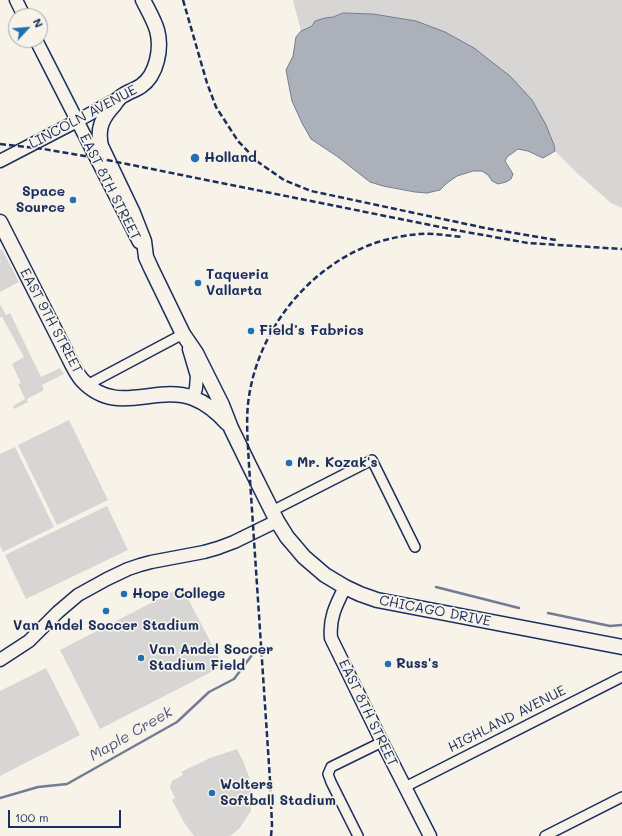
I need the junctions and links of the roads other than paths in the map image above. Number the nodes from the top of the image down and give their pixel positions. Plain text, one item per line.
1 (143, 0) edge
2 (40, 48) edge
3 (122, 96) junction
4 (77, 121) junction
5 (0, 161) edge
6 (0, 222) edge
7 (146, 257) junction
8 (183, 334) junction
9 (87, 385) junction
10 (193, 398) junction
11 (231, 428) junction
12 (274, 516) junction
13 (414, 547) dead end
14 (345, 587) junction
15 (622, 647) edge
16 (0, 660) edge
17 (622, 677) edge
18 (382, 742) junction
19 (405, 787) junction
20 (622, 797) edge
21 (358, 836) edge
22 (430, 836) edge
23 (545, 836) edge

1 - 3 main road, LINCOLN AVENUE
2 - 4 main road, EAST 8TH STREET
3 - 4 main road, LINCOLN AVENUE
3 - 7 main road
4 - 5 main road, LINCOLN AVENUE
4 - 7 main road, EAST 8TH STREET
6 - 9 main road, EAST 9TH STREET
7 - 8 main road, EAST 8TH STREET
8 - 9 street
8 - 10 main road, EAST 8TH STREET
8 - 11 main road, EAST 8TH STREET
9 - 10 main road, EAST 9TH STREET
10 - 11 main road, EAST 8TH STREET
11 - 12 main road, EAST 8TH STREET
12 - 13 street
12 - 14 main road, CHICAGO DRIVE
12 - 16 main road
14 - 15 main road, CHICAGO DRIVE
14 - 18 main road, EAST 8TH STREET
17 - 19 street, HIGHLAND AVENUE
18 - 19 main road, EAST 8TH STREET
18 - 21 street
19 - 22 main road, EAST 8TH STREET
20 - 23 street

